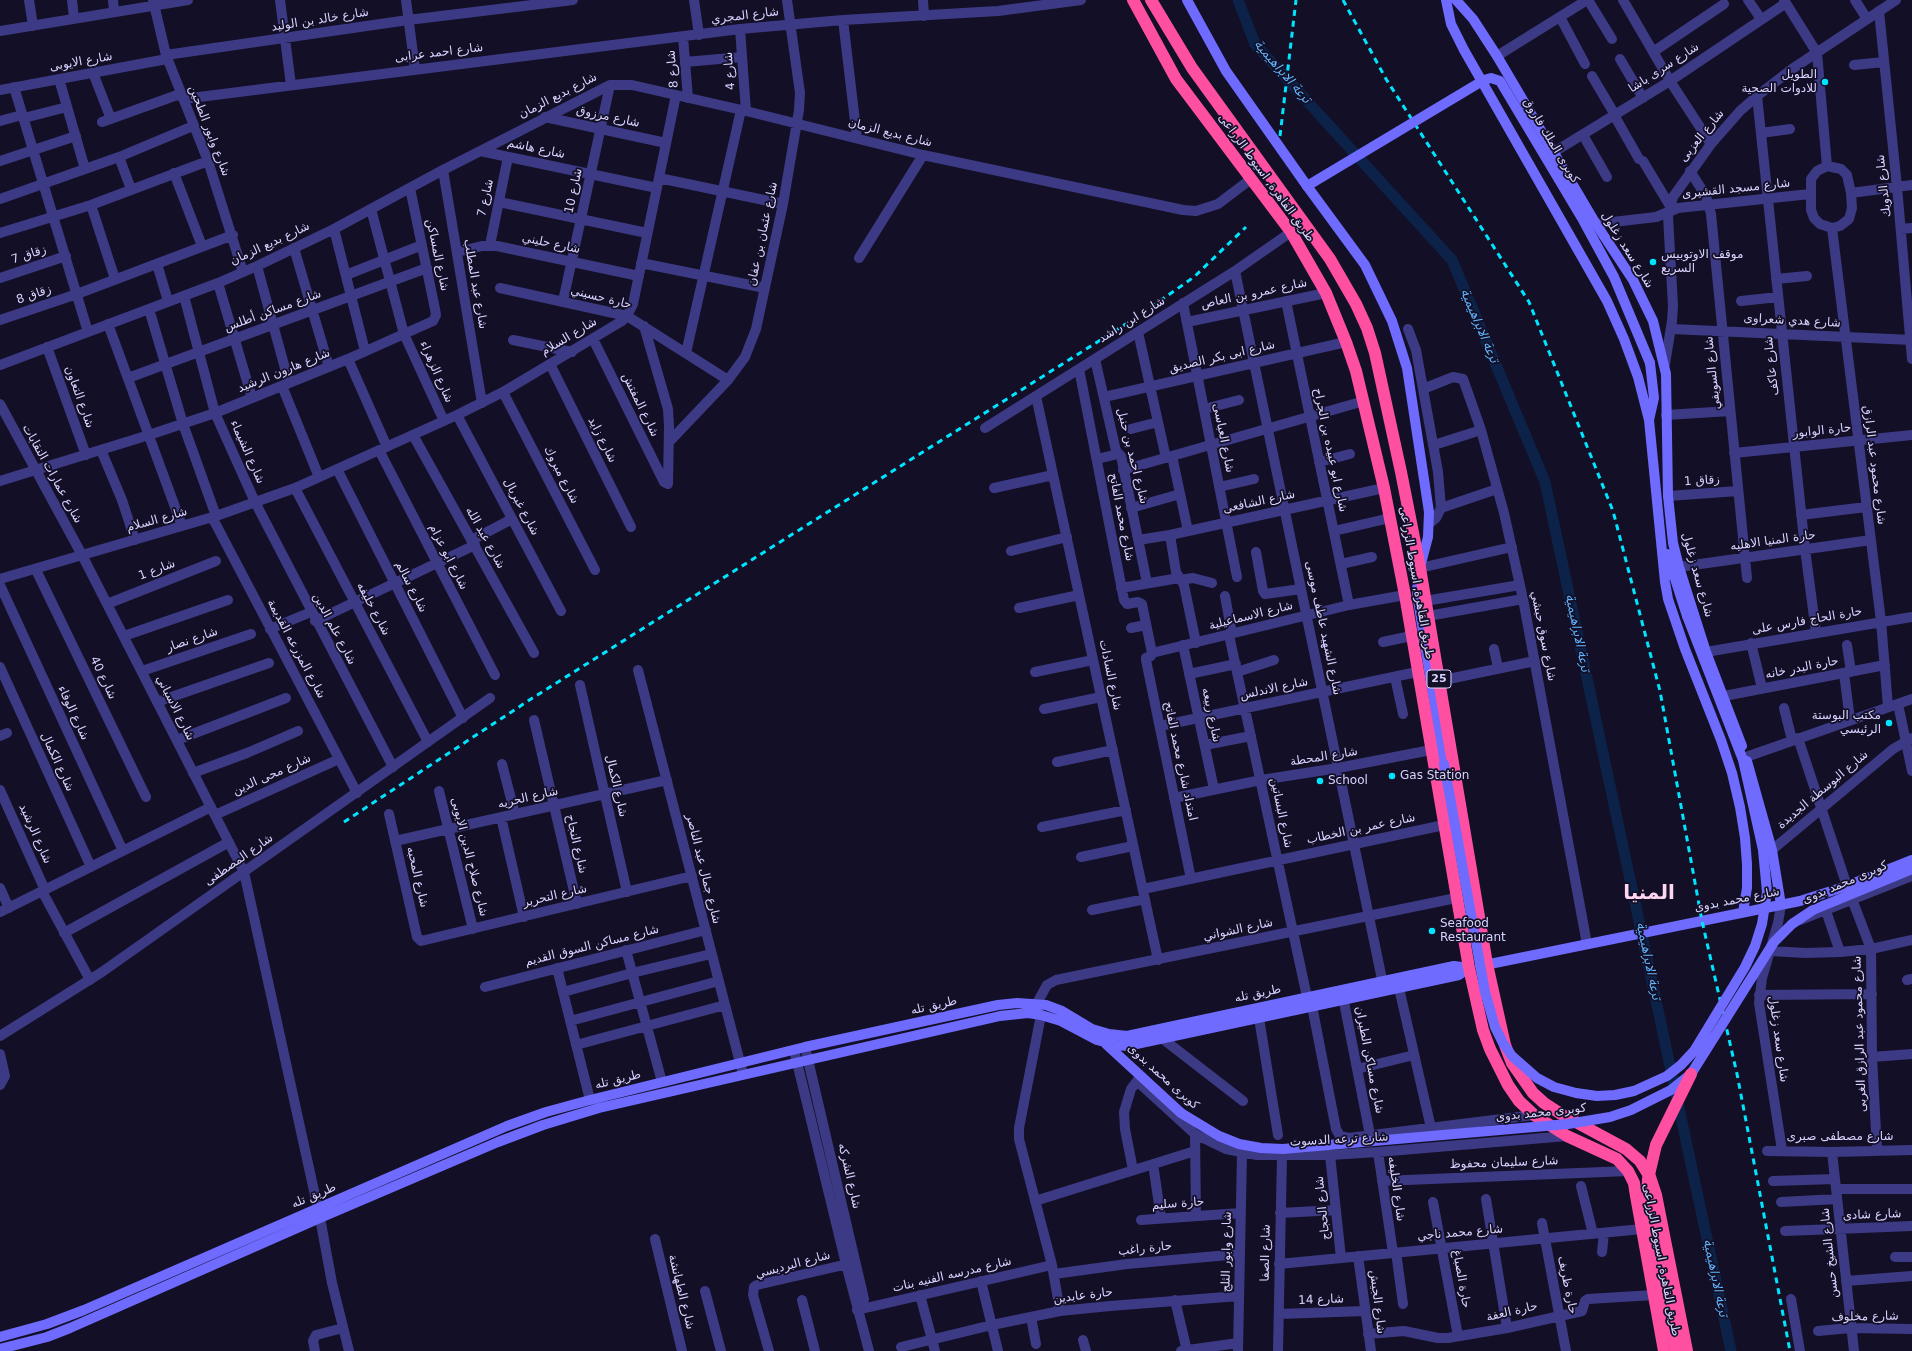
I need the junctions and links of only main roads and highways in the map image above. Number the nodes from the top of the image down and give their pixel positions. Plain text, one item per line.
1 (1134, 0) edge
2 (1151, 0) edge
3 (1187, 0) edge
4 (1446, 0) edge
5 (1456, 0) edge
6 (1192, 68) junction
7 (1176, 79) junction
8 (1306, 186) junction
9 (1664, 364) junction
10 (1638, 377) junction
11 (1654, 383) junction
12 (1649, 420) junction
13 (1401, 472) junction
14 (1383, 482) junction
15 (1662, 537) junction
16 (1420, 568) junction
17 (1912, 860) edge
18 (1912, 869) edge
19 (1781, 905) junction
20 (1743, 912) junction
21 (1487, 964) junction
22 (1469, 968) junction
23 (1342, 995) junction
24 (1310, 1002) junction
25 (1117, 1040) junction
26 (1104, 1043) junction
27 (1512, 1063) junction
28 (1499, 1067) junction
29 (1691, 1074) junction
30 (319, 1213) junction
31 (246, 1245) junction
32 (46, 1324) junction
33 (51, 1336) junction
34 (0, 1337) edge
35 (0, 1349) edge
36 (1664, 1351) edge
37 (1676, 1351) edge
38 (1687, 1351) edge

1 - 7 highway, طريق القاهرة, اسيوط الزراعى / 25
2 - 6 highway, طريق القاهرة, اسيوط الزراعى / 25
3 - 8 main road, طريق القاهرة, اسيوط الزراعى, bridge
4 - 10 main road, شارع سعد زغلول
5 - 9 main road, شارع سعد زغلول
6 - 7 highway
6 - 13 highway, طريق القاهرة, اسيوط الزراعى / 25
7 - 14 highway, طريق القاهرة, اسيوط الزراعى / 25
8 - 11 main road, كوبرى الملك فاروق, bridge
8 - 16 main road, طريق القاهرة, اسيوط الزراعى
9 - 11 main road
9 - 19 main road, شارع سعد زغلول
10 - 11 main road
10 - 12 main road, شارع سعد زغلول
11 - 12 main road, كوبرى الملك فاروق
12 - 15 main road, شارع سعد زغلول
13 - 14 highway
13 - 16 highway, طريق القاهرة, اسيوط الزراعى / 25
14 - 22 highway, طريق القاهرة, اسيوط الزراعى / 25
15 - 16 main road, طريق القاهرة, اسيوط الزراعى, bridge
15 - 20 main road, شارع سعد زغلول
16 - 21 highway, طريق القاهرة, اسيوط الزراعى / 25
17 - 19 main road, شارع محمد بدوى
18 - 29 main road, كوبرى محمد بدوى, bridge
19 - 20 main road, شارع محمد بدوى
20 - 21 main road, شارع محمد بدوى
21 - 22 main road, شارع محمد بدوى
21 - 27 highway, طريق القاهرة, اسيوط الزراعى / 25
22 - 23 main road, طريق تله
22 - 23 main road, طريق تله
22 - 28 highway, طريق القاهرة, اسيوط الزراعى / 25
23 - 24 main road, طريق تله
24 - 25 main road, طريق تله
24 - 25 main road, طريق تله
25 - 26 main road, طريق تله
25 - 30 main road, طريق تله
26 - 29 main road, كوبرى محمد بدوى, bridge
26 - 30 main road, طريق تله
27 - 28 highway
27 - 38 highway, طريق القاهرة, اسيوط الزراعى / 25
28 - 36 highway, طريق القاهرة, اسيوط الزراعى / 25
29 - 37 highway, bridge
30 - 31 main road, طريق تله
31 - 32 main road, طريق تله
31 - 33 main road, طريق تله
32 - 33 main road
32 - 34 main road, طريق تله
33 - 35 main road, طريق تله

